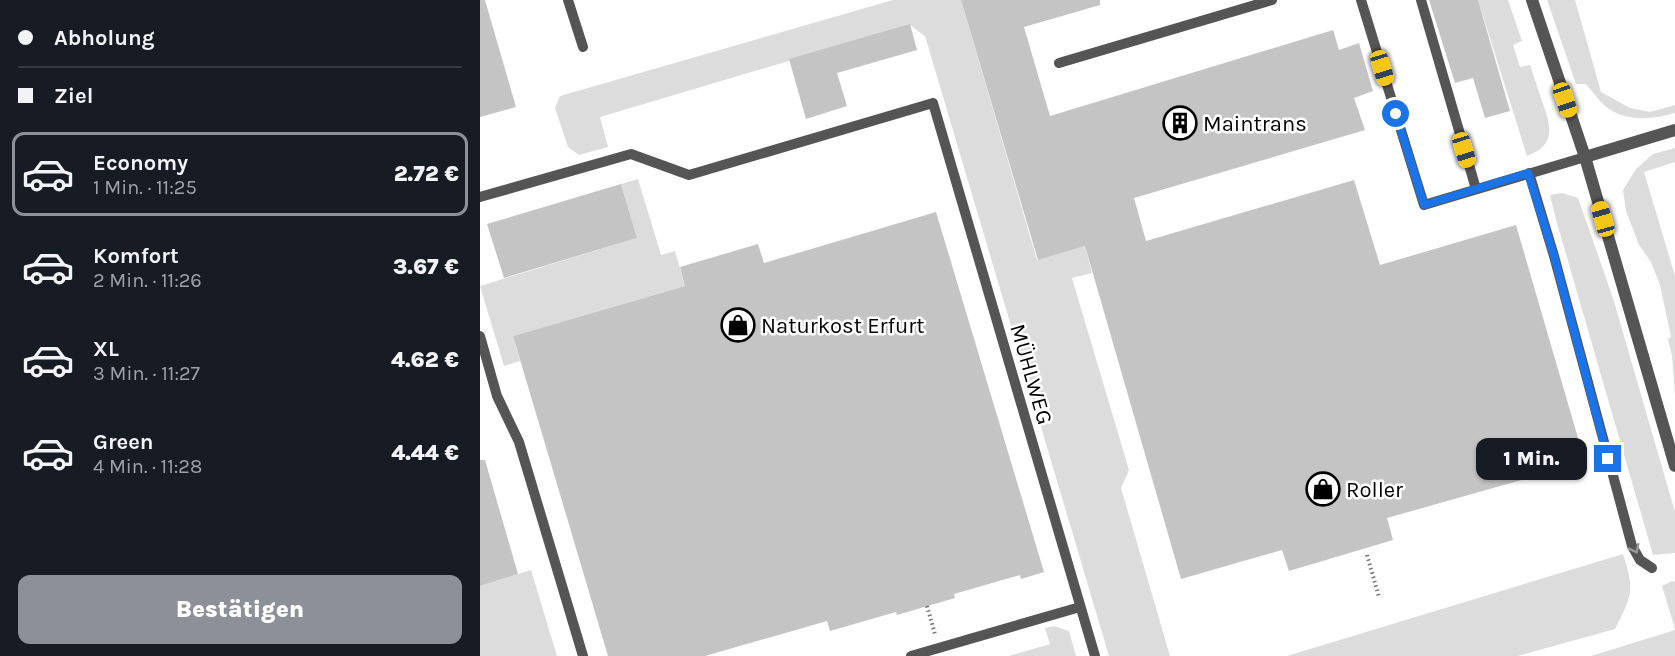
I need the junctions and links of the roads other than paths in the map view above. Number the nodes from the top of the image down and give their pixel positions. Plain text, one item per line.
1 (568, 0) edge
2 (1272, 0) edge
3 (1361, 0) edge
4 (1421, 0) edge
5 (1532, 0) edge
6 (583, 47) dead end
7 (1059, 63) dead end
8 (1675, 130) edge
9 (1585, 158) junction
10 (1528, 173) junction
11 (1476, 189) junction
12 (480, 197) edge
13 (480, 336) edge
14 (1675, 466) edge
15 (1652, 568) dead end
16 (1080, 607) junction
17 (583, 656) edge
18 (911, 656) edge
19 (1095, 656) edge

1 - 6 lane
2 - 7 lane
3 - 11 lane
4 - 11 lane
5 - 9 street
8 - 9 street
9 - 10 lane
9 - 14 street
10 - 11 lane
10 -> 15 lane
12 - 16 lane, MÜHLWEG
13 - 17 lane
16 - 18 lane
16 - 19 lane, MÜHLWEG

